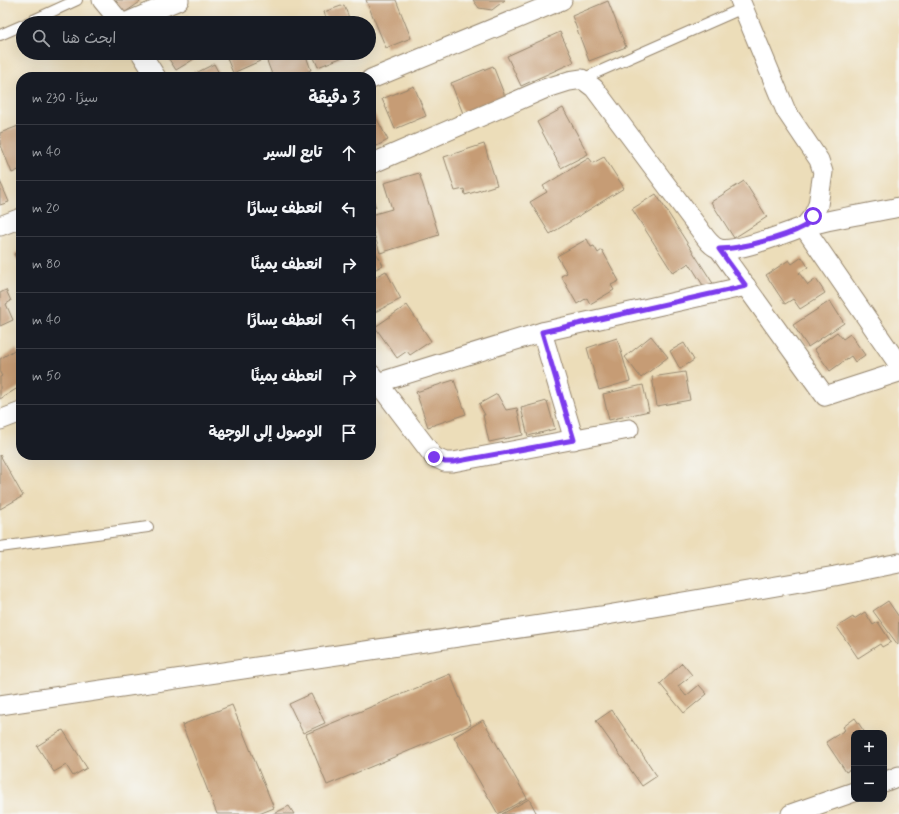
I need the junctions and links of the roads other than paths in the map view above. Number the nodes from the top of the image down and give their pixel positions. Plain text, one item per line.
1 (77, 0) edge
2 (102, 0) edge
3 (179, 0) edge
4 (562, 0) edge
5 (741, 4) edge
6 (42, 16) edge
7 (115, 16) edge
8 (141, 16) edge
9 (16, 28) edge
10 (0, 35) edge
11 (145, 60) edge
12 (153, 72) edge
13 (376, 77) edge
14 (582, 79) junction
15 (376, 162) edge
16 (899, 207) edge
17 (16, 220) edge
18 (0, 226) edge
19 (804, 227) junction
20 (719, 249) junction
21 (746, 286) junction
22 (542, 332) junction
23 (899, 365) edge
24 (899, 372) edge
25 (376, 377) edge
26 (376, 381) edge
27 (16, 414) edge
28 (0, 420) edge
29 (629, 429) dead end
30 (574, 440) junction
31 (148, 527) dead end
32 (0, 548) edge
33 (899, 563) edge
34 (0, 705) edge
35 (899, 776) edge
36 (887, 781) edge
37 (851, 793) edge
38 (791, 814) edge

1 - 6 lane
2 - 7 street
3 - 8 street
4 - 13 street
5 - 14 lane
5 - 19 street
9 - 10 lane
11 - 12 street
14 - 15 street
14 - 20 street
16 - 19 street
17 - 18 street
19 - 20 street
19 - 23 street
20 - 21 street
21 - 22 street
21 - 24 street
22 - 25 street
22 - 30 street
26 - 30 street
27 - 28 street
29 - 30 street
31 - 32 lane
33 - 34 street
35 - 36 street
37 - 38 street

